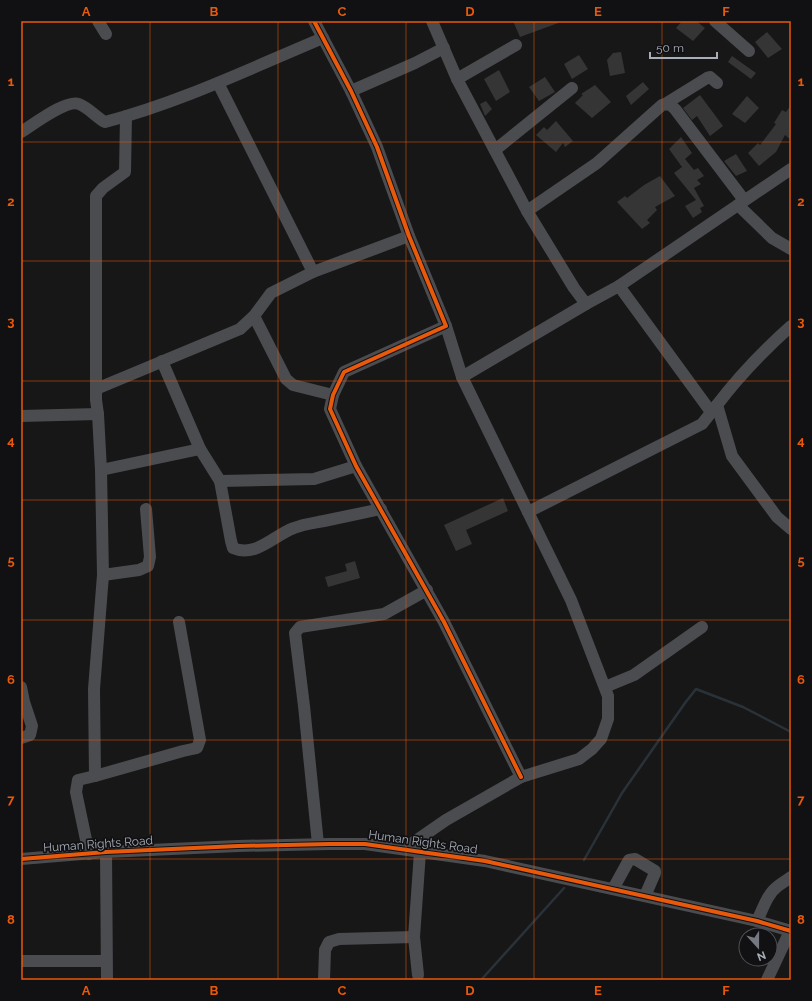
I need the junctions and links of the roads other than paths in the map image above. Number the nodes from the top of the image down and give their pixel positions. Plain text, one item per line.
1 (98, 21) edge
2 (314, 21) edge
3 (432, 21) edge
4 (715, 21) edge
5 (106, 34) dead end
6 (323, 38) junction
7 (516, 45) dead end
8 (444, 48) junction
9 (749, 50) dead end
10 (457, 79) junction
11 (218, 83) junction
12 (717, 84) dead end
13 (572, 88) dead end
14 (351, 92) junction
15 (665, 104) junction
16 (126, 116) junction
17 (21, 132) edge
18 (495, 150) junction
19 (791, 168) edge
20 (741, 202) junction
21 (527, 211) junction
22 (409, 236) junction
23 (791, 250) edge
24 (313, 272) junction
25 (619, 286) junction
26 (586, 304) junction
27 (254, 316) junction
28 (446, 326) junction
29 (791, 326) edge
30 (162, 361) junction
31 (462, 377) junction
32 (96, 390) junction
33 (332, 394) junction
34 (714, 409) junction
35 (98, 414) junction
36 (21, 416) edge
37 (200, 449) junction
38 (356, 466) junction
39 (101, 470) junction
40 (220, 481) junction
41 (146, 509) dead end
42 (381, 509) junction
43 (528, 512) junction
44 (791, 529) edge
45 (103, 575) junction
46 (427, 590) junction
47 (179, 622) dead end
48 (702, 627) dead end
49 (21, 687) edge
50 (605, 687) junction
51 (21, 738) edge
52 (95, 776) junction
53 (521, 777) junction
54 (318, 844) junction
55 (404, 849) junction
56 (106, 852) junction
57 (420, 852) junction
58 (89, 854) junction
59 (21, 859) edge
60 (791, 877) edge
61 (613, 889) junction
62 (645, 896) junction
63 (758, 921) junction
64 (790, 931) edge
65 (414, 937) junction
66 (21, 961) edge
67 (106, 961) junction
68 (418, 975) dead end
69 (107, 980) edge
70 (324, 980) edge
71 (767, 980) edge

1 - 5 street
2 - 6 street
3 - 8 street
4 - 9 street
6 - 11 street
6 - 14 street
7 - 10 street
8 - 10 street
8 - 14 street
10 - 18 street
11 - 16 street
11 - 24 street
12 - 15 street
13 - 18 street
14 - 22 street
15 - 20 street
15 - 21 street
16 - 17 street
16 - 32 street
18 - 21 street
19 - 20 street
20 - 23 street
20 - 25 street
21 - 26 street
22 - 24 street
22 - 28 street
24 - 27 street
25 - 26 street
25 - 34 street
26 - 31 street
27 - 30 street
27 - 33 street
28 - 31 street
28 - 33 street
29 - 34 street
30 - 32 street
30 - 37 street
31 - 43 street
32 - 35 street
33 - 38 street
34 - 43 street
34 - 44 street
35 - 36 street
35 - 39 street
37 - 39 street
37 - 40 street
38 - 40 street
38 - 42 street
39 - 45 street
40 - 42 street
41 - 45 street
42 - 46 street
43 - 50 street
45 - 52 street
46 - 53 street
46 - 54 street
47 - 52 street
48 - 50 street
49 - 51 street
50 - 53 street
52 - 58 street
53 - 55 street
54 - 55 street, Human Rights Road
54 - 56 street, Human Rights Road
55 - 57 street, Human Rights Road
56 - 58 street, Human Rights Road
56 - 67 street
57 - 61 street, Human Rights Road
57 - 65 street
58 - 59 street, Human Rights Road
60 - 63 street
61 - 62 street, Human Rights Road
61 - 62 street
62 - 63 street, Human Rights Road
63 - 64 street, Human Rights Road
64 - 71 street
65 - 68 street
65 - 70 street
66 - 67 street
67 - 69 street

